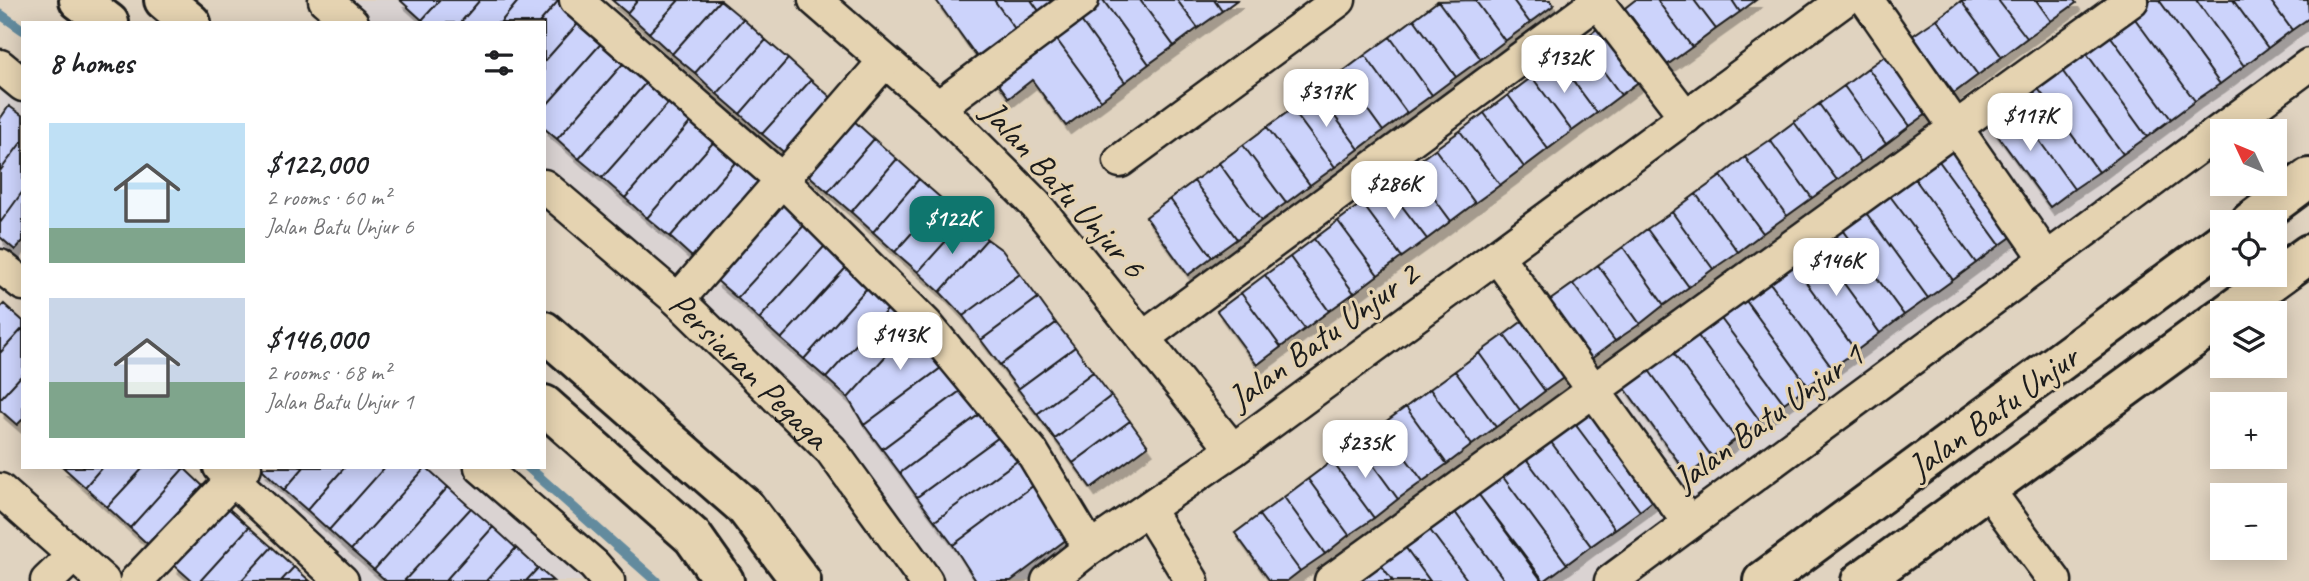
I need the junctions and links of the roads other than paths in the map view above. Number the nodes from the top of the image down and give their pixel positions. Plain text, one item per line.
1 (79, 0) edge
2 (163, 0) edge
3 (325, 0) edge
4 (576, 0) edge
5 (815, 0) edge
6 (1082, 0) edge
7 (1339, 0) edge
8 (1844, 0) edge
9 (1867, 0) edge
10 (2132, 0) edge
11 (1598, 1) edge
12 (106, 21) edge
13 (189, 21) edge
14 (350, 21) edge
15 (884, 62) junction
16 (2309, 65) edge
17 (0, 66) edge
18 (21, 83) edge
19 (938, 107) junction
20 (1686, 117) junction
21 (1955, 127) junction
22 (1119, 161) dead end
23 (2309, 178) edge
24 (781, 179) junction
25 (546, 188) edge
26 (2265, 210) edge
27 (2210, 251) edge
28 (2309, 254) edge
29 (1497, 256) junction
30 (2047, 259) junction
31 (0, 266) edge
32 (21, 282) edge
33 (678, 300) junction
34 (2244, 301) edge
35 (2210, 326) edge
36 (546, 333) edge
37 (1143, 338) junction
38 (1595, 391) junction
39 (546, 407) edge
40 (1233, 450) junction
41 (483, 469) edge
42 (232, 472) edge
43 (1987, 489) junction
44 (0, 490) edge
45 (1148, 510) junction
46 (1689, 523) junction
47 (1090, 548) junction
48 (74, 555) junction
49 (2049, 579) edge
50 (47, 581) edge
51 (103, 581) edge
52 (136, 581) edge
53 (342, 581) edge
54 (608, 581) edge
55 (723, 581) edge
56 (801, 581) edge
57 (926, 581) edge
58 (1048, 581) edge
59 (1192, 581) edge
60 (1331, 581) edge
61 (1611, 581) edge
62 (1763, 581) edge
63 (1861, 581) edge

1 - 12 main road
2 - 13 main road
3 - 14 street
4 - 24 street
5 - 15 street, Jalan Batu Unjur 6
6 - 19 street
7 - 22 street
8 - 20 street, Jalan Batu Unjur 2
9 - 21 street
10 - 21 street
11 - 20 street
11 - 37 street
15 - 19 street, Jalan Batu Unjur 6
15 - 24 street
16 - 30 street, Jalan Batu Unjur 1
17 - 18 street
19 - 37 street, Jalan Batu Unjur 6
20 - 29 street, Jalan Batu Unjur 2
21 - 30 street
21 - 38 street
23 - 26 main road
24 - 33 street
24 - 47 street
25 - 33 street, Persiaran Pegaga
27 - 62 main road, Jalan Batu Unjur
28 - 34 main road
29 - 38 street
29 - 40 street, Jalan Batu Unjur 2
30 - 46 street, Jalan Batu Unjur 1
31 - 32 street
33 - 57 street, Persiaran Pegaga
35 - 43 main road, Jalan Batu Unjur
36 - 56 main road
37 - 40 street, Jalan Batu Unjur 6
38 - 46 street
38 - 60 street
39 - 55 main road
40 - 45 street, Jalan Batu Unjur 2
41 - 54 street
42 - 52 street
42 - 53 street
43 - 49 street
43 - 63 main road, Jalan Batu Unjur
44 - 48 street
45 - 47 street, Jalan Batu Unjur 2
45 - 59 street
46 - 61 street, Jalan Batu Unjur 1
47 - 58 street, Jalan Batu Unjur 2
48 - 50 street
48 - 51 street

